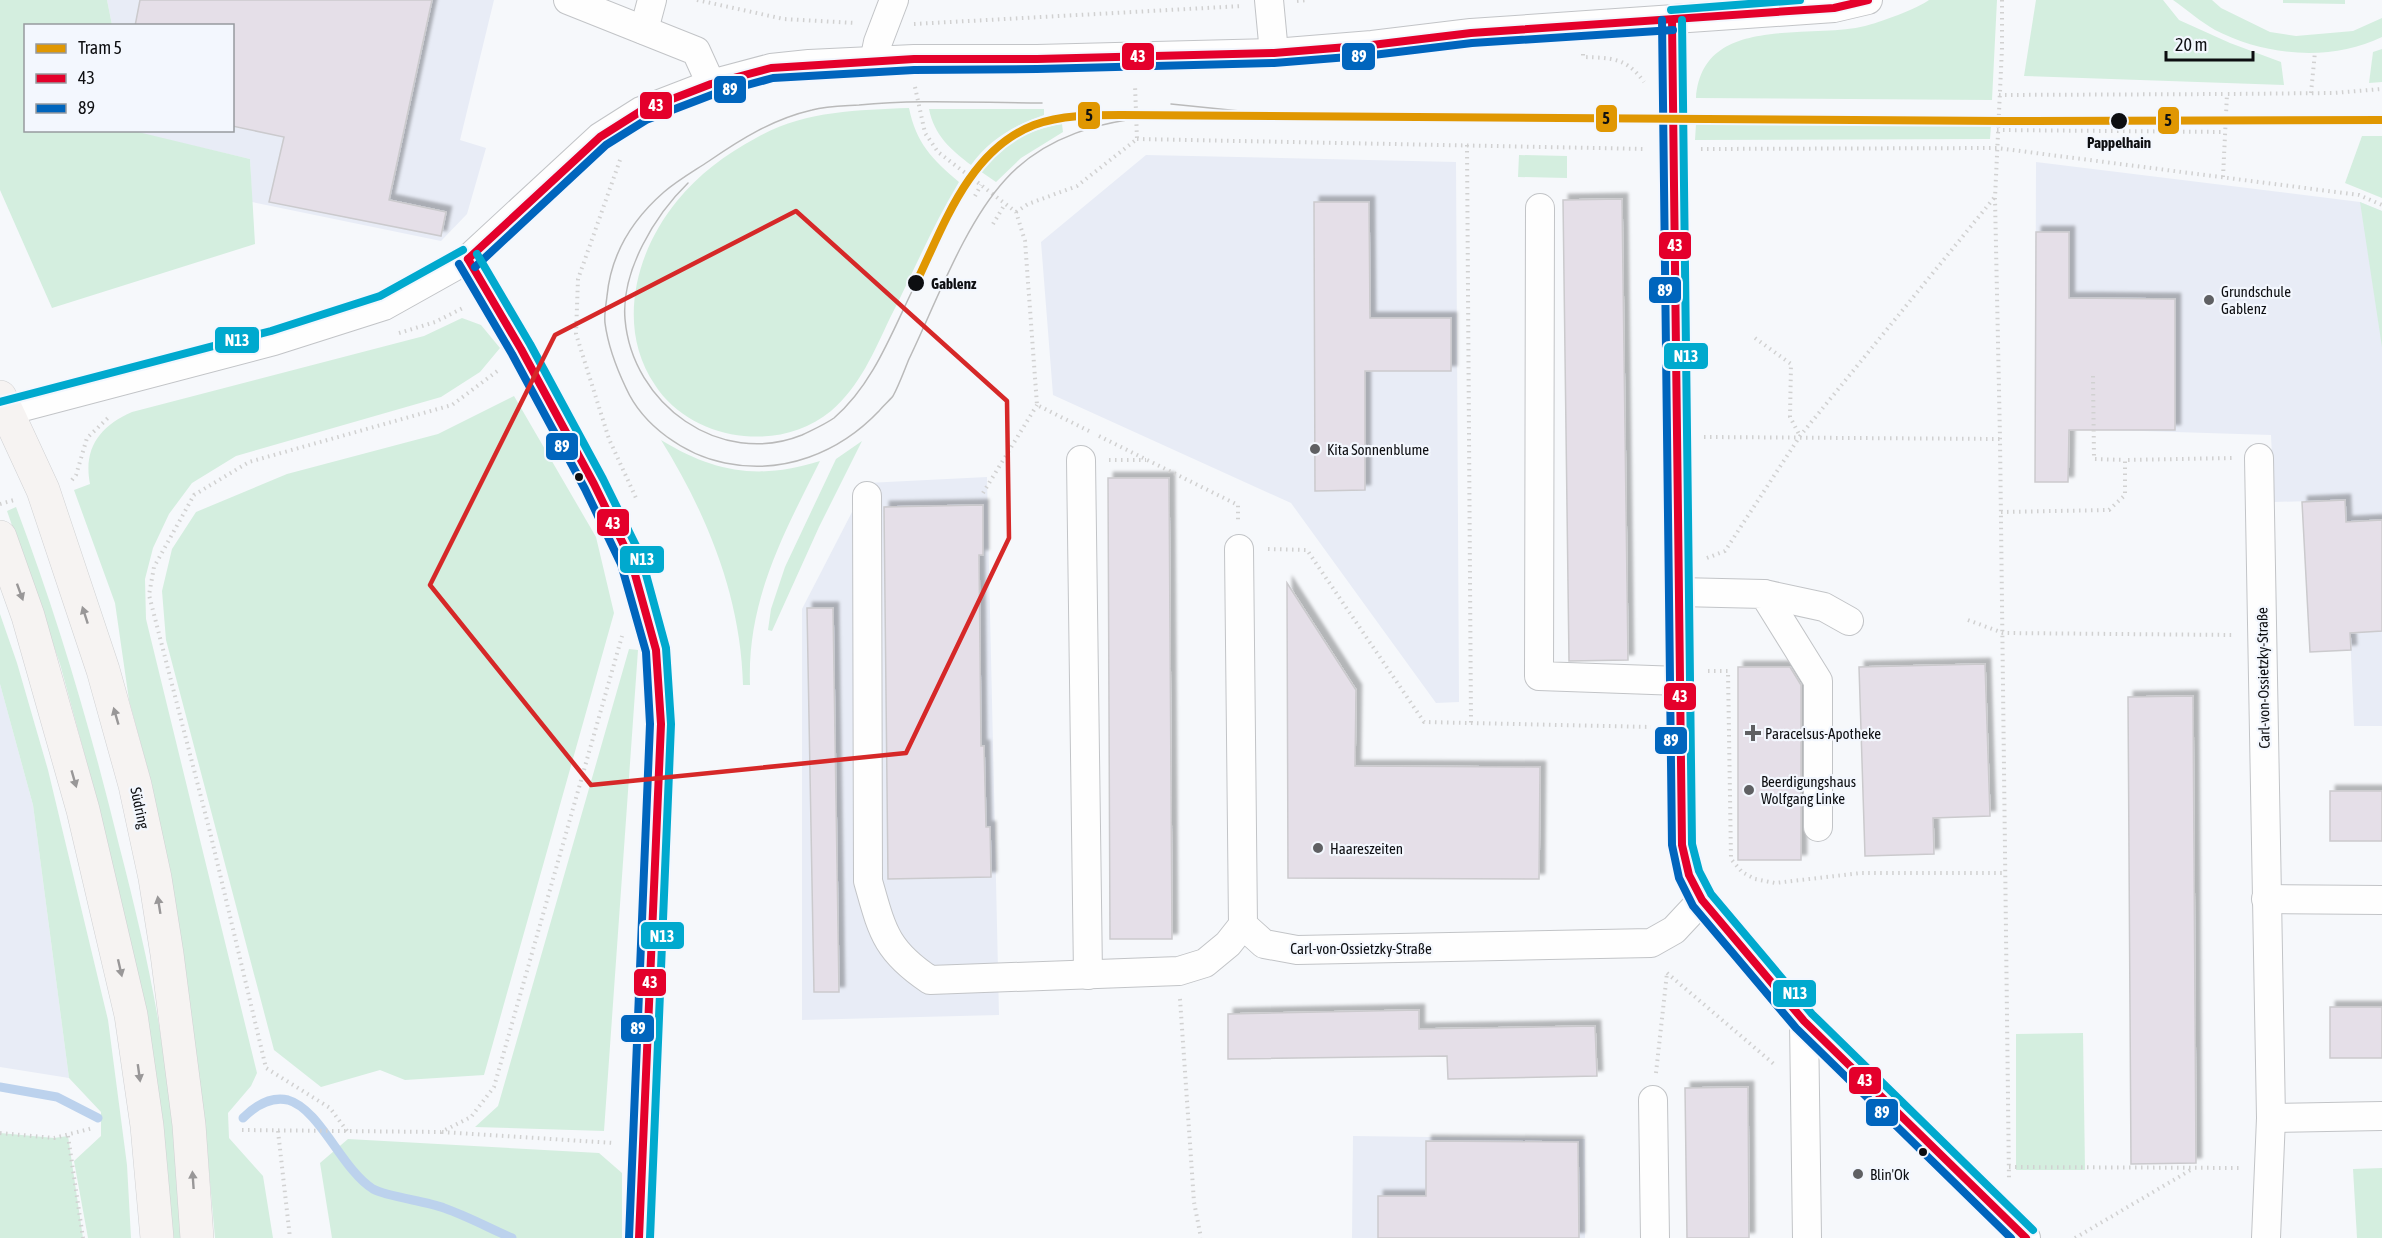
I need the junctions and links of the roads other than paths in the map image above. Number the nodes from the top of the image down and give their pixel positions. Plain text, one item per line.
1 (568, 0) edge
2 (652, 0) edge
3 (1868, 0) edge
4 (1269, 2) edge
5 (889, 12) edge
6 (1672, 20) junction
7 (644, 30) junction
8 (1274, 53) junction
9 (874, 61) junction
10 (711, 84) junction
11 (1540, 208) dead end
12 (468, 259) junction
13 (2, 407) edge
14 (2259, 458) road end
15 (1081, 459) road end
16 (867, 496) dead end
17 (0, 537) edge
18 (1239, 549) road end
19 (1679, 581) junction
20 (1764, 594) junction
21 (1849, 621) dead end
22 (1690, 676) junction
23 (1818, 827) dead end
24 (2266, 899) junction
25 (1701, 900) junction
26 (2382, 900) edge
27 (1243, 925) junction
28 (1088, 975) junction
29 (1804, 1021) junction
30 (1653, 1100) road end
31 (2382, 1116) edge
32 (2271, 1118) junction
33 (2018, 1229) edge
34 (157, 1238) edge
35 (197, 1238) edge
36 (639, 1238) edge
37 (1655, 1238) edge
38 (1808, 1238) edge
39 (2266, 1238) edge

1 - 7 street
2 - 7 street
3 - 6 street
4 - 8 street
5 - 9 street
6 - 8 street
6 - 19 street
7 - 10 street
8 - 9 street
9 - 10 street
10 - 12 street
11 - 22 street
12 - 13 street
12 - 36 street
35 -> 13 main road, Südring
14 - 24 street, Carl-von-Ossietzky-Straße
15 - 28 street
16 - 28 street
17 -> 34 main road
18 - 27 street
19 - 20 street
19 - 22 street
20 - 21 street
20 - 23 street
22 - 25 street
24 - 26 street
24 - 32 street, Carl-von-Ossietzky-Straße
25 - 27 street, Carl-von-Ossietzky-Straße
25 - 29 street
27 - 28 street
29 - 33 street
29 - 38 street
30 - 37 street
31 - 32 street
32 - 39 street, Carl-von-Ossietzky-Straße

